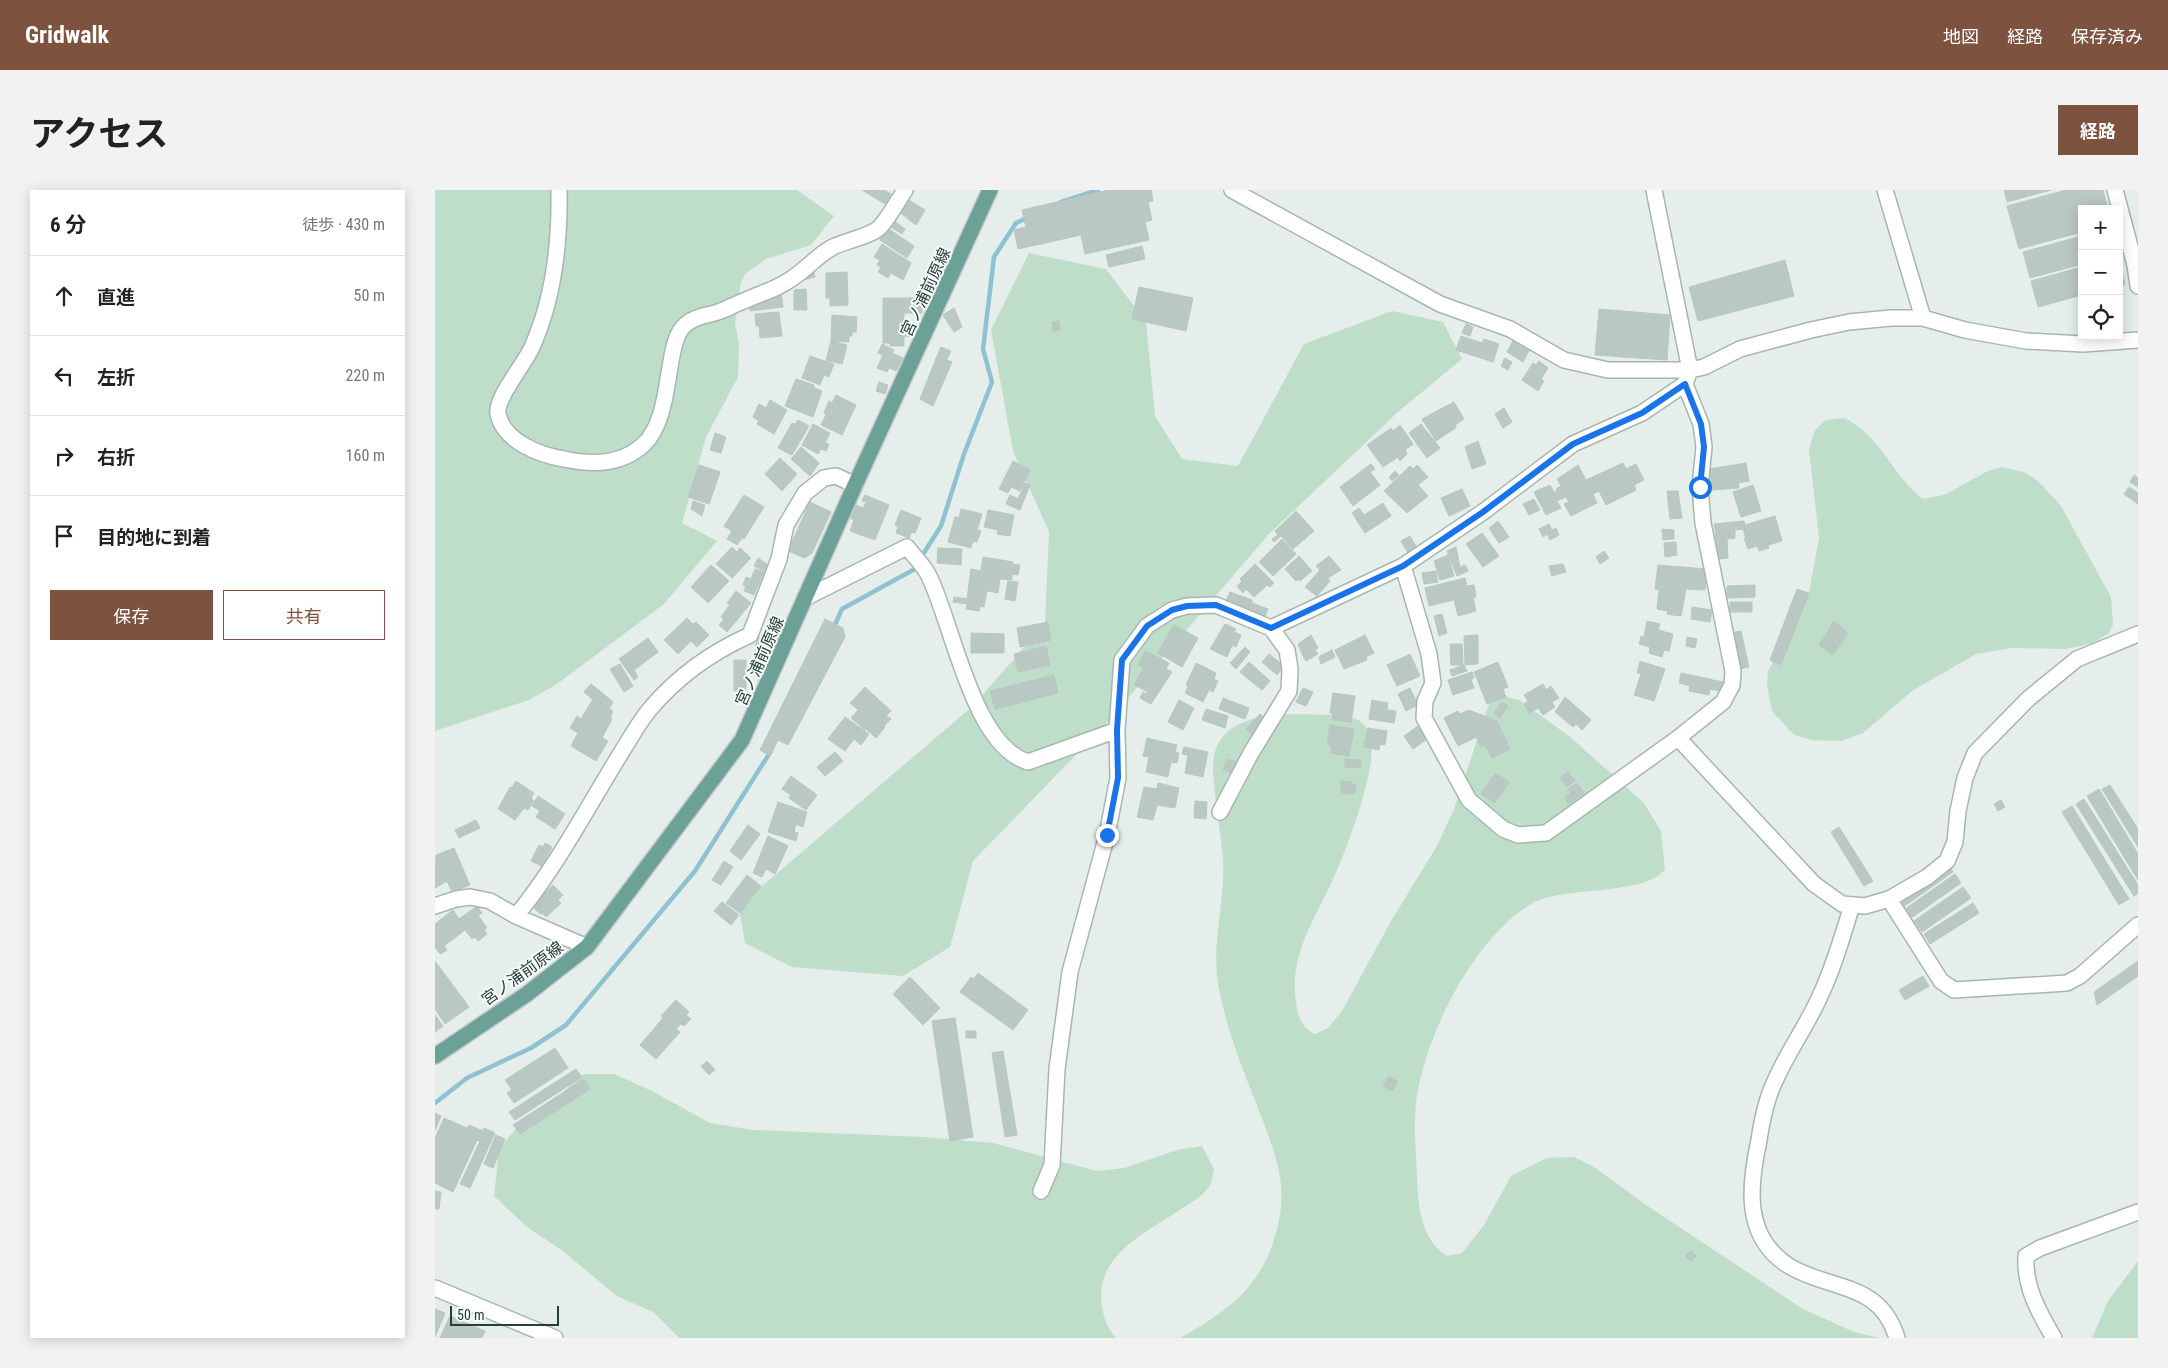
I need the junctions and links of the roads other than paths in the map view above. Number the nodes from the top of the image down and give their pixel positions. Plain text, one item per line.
1 (559, 190) edge
2 (905, 190) edge
3 (990, 190) edge
4 (1232, 190) edge
5 (1654, 190) edge
6 (1885, 190) edge
7 (2115, 190) edge
8 (2138, 286) edge
9 (1923, 318) junction
10 (2138, 340) edge
11 (1690, 370) junction
12 (1685, 384) junction
13 (855, 486) junction
14 (1403, 566) junction
15 (807, 597) junction
16 (1271, 628) junction
17 (2138, 634) edge
18 (1117, 730) junction
19 (1678, 738) junction
20 (1220, 812) dead end
21 (1889, 899) junction
22 (1852, 905) junction
23 (435, 906) edge
24 (516, 916) junction
25 (2138, 925) edge
26 (587, 946) junction
27 (435, 1056) edge
28 (1041, 1191) dead end
29 (2138, 1212) edge
30 (435, 1288) edge
31 (555, 1338) edge
32 (1897, 1338) edge
33 (2054, 1338) edge

1 - 2 street
3 - 13 main road, 宮ノ浦前原線
4 - 11 street
5 - 11 street
6 - 9 street
7 - 8 street
9 - 10 street
9 - 11 street
11 - 12 street
12 - 14 street
12 - 19 street
13 - 15 main road, 宮ノ浦前原線
13 - 24 street
14 - 16 street
14 - 19 street
15 - 18 street
15 - 26 main road, 宮ノ浦前原線
16 - 18 street
16 - 20 street
17 - 21 street
18 - 28 street
19 - 22 street
21 - 22 street
21 - 25 street
22 - 32 street
23 - 24 street
24 - 26 street
26 - 27 main road, 宮ノ浦前原線
29 - 33 street
30 - 31 street

